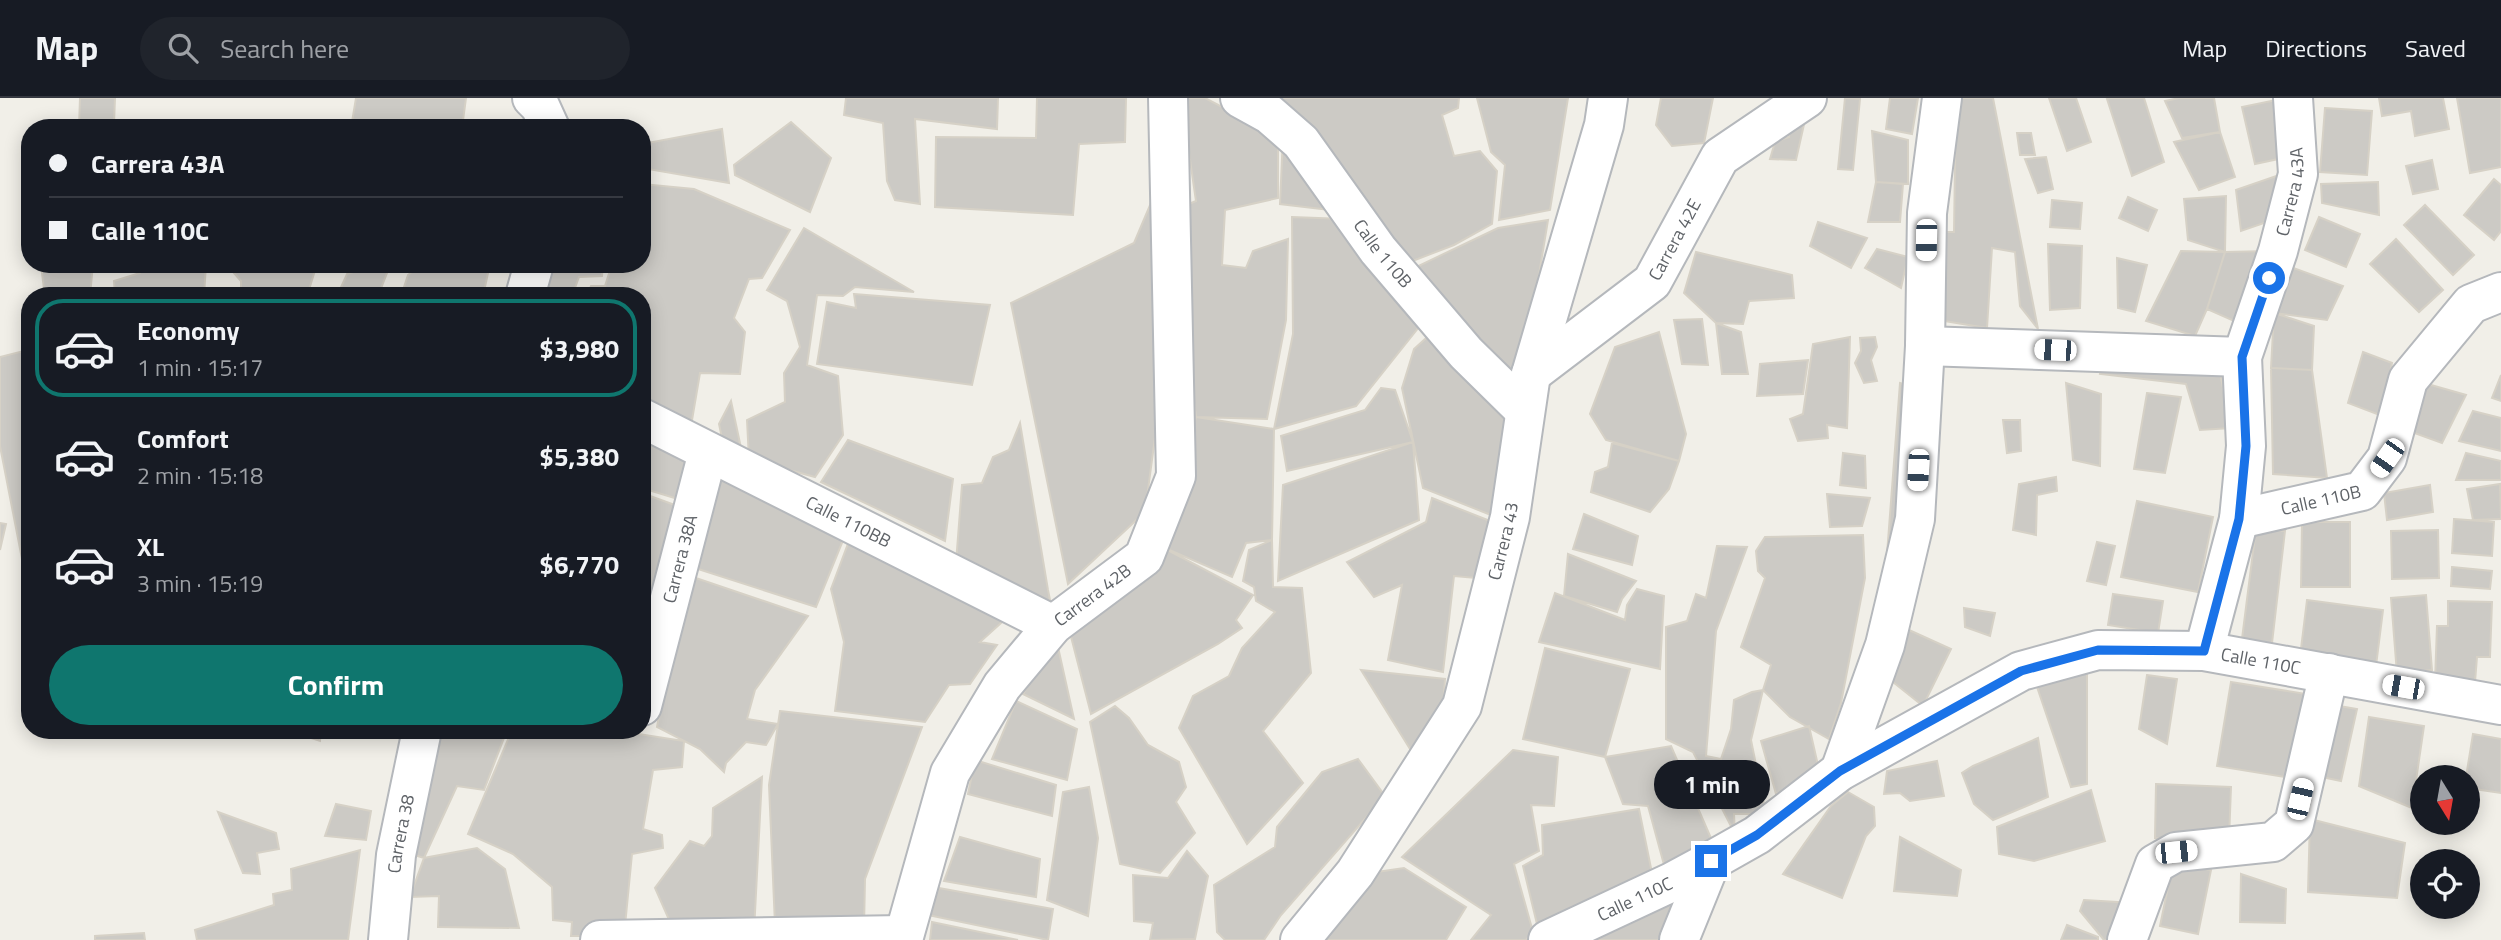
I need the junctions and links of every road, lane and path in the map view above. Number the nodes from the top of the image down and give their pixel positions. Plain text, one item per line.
1 (532, 98) edge
2 (1168, 98) edge
3 (1240, 98) edge
4 (1807, 98) edge
5 (1942, 98) edge
6 (2293, 98) edge
7 (1610, 107) edge
8 (546, 119) edge
9 (2501, 292) edge
10 (1925, 346) junction
11 (2242, 357) junction
12 (1531, 374) junction
13 (1525, 411) junction
14 (651, 423) edge
15 (708, 452) junction
16 (2239, 519) junction
17 (1053, 625) junction
18 (2204, 651) junction
19 (651, 671) edge
20 (2329, 673) junction
21 (2501, 705) edge
22 (420, 739) edge
23 (1840, 771) junction
24 (1711, 861) junction
25 (903, 938) edge
26 (388, 940) edge
27 (600, 940) edge
28 (1300, 940) edge
29 (1548, 940) edge
30 (1679, 940) edge
31 (2127, 940) edge

1 - 8 street
2 - 17 street, Carrera 42B
3 - 13 street, Calle 110B
4 - 12 street, Carrera 42E
5 - 10 street
6 - 11 street, Carrera 43A
7 - 12 street, Carrera 43
9 - 16 street, Calle 110B
10 - 11 street
10 - 23 street
11 - 16 street, Carrera 43A
12 - 13 street, Carrera 43
13 - 28 street, Carrera 43
14 - 15 street, Calle 110BB
15 - 17 street, Calle 110BB
15 - 19 street, Carrera 38A
16 - 18 street, Carrera 43A
17 - 25 street, Carrera 42B
18 - 20 street, Calle 110C
18 - 23 street, Calle 110C
20 - 21 street, Calle 110C
20 - 31 street
22 - 26 street, Carrera 38
23 - 24 street, Calle 110C
24 - 29 street, Calle 110C
24 - 30 street
25 - 27 street

